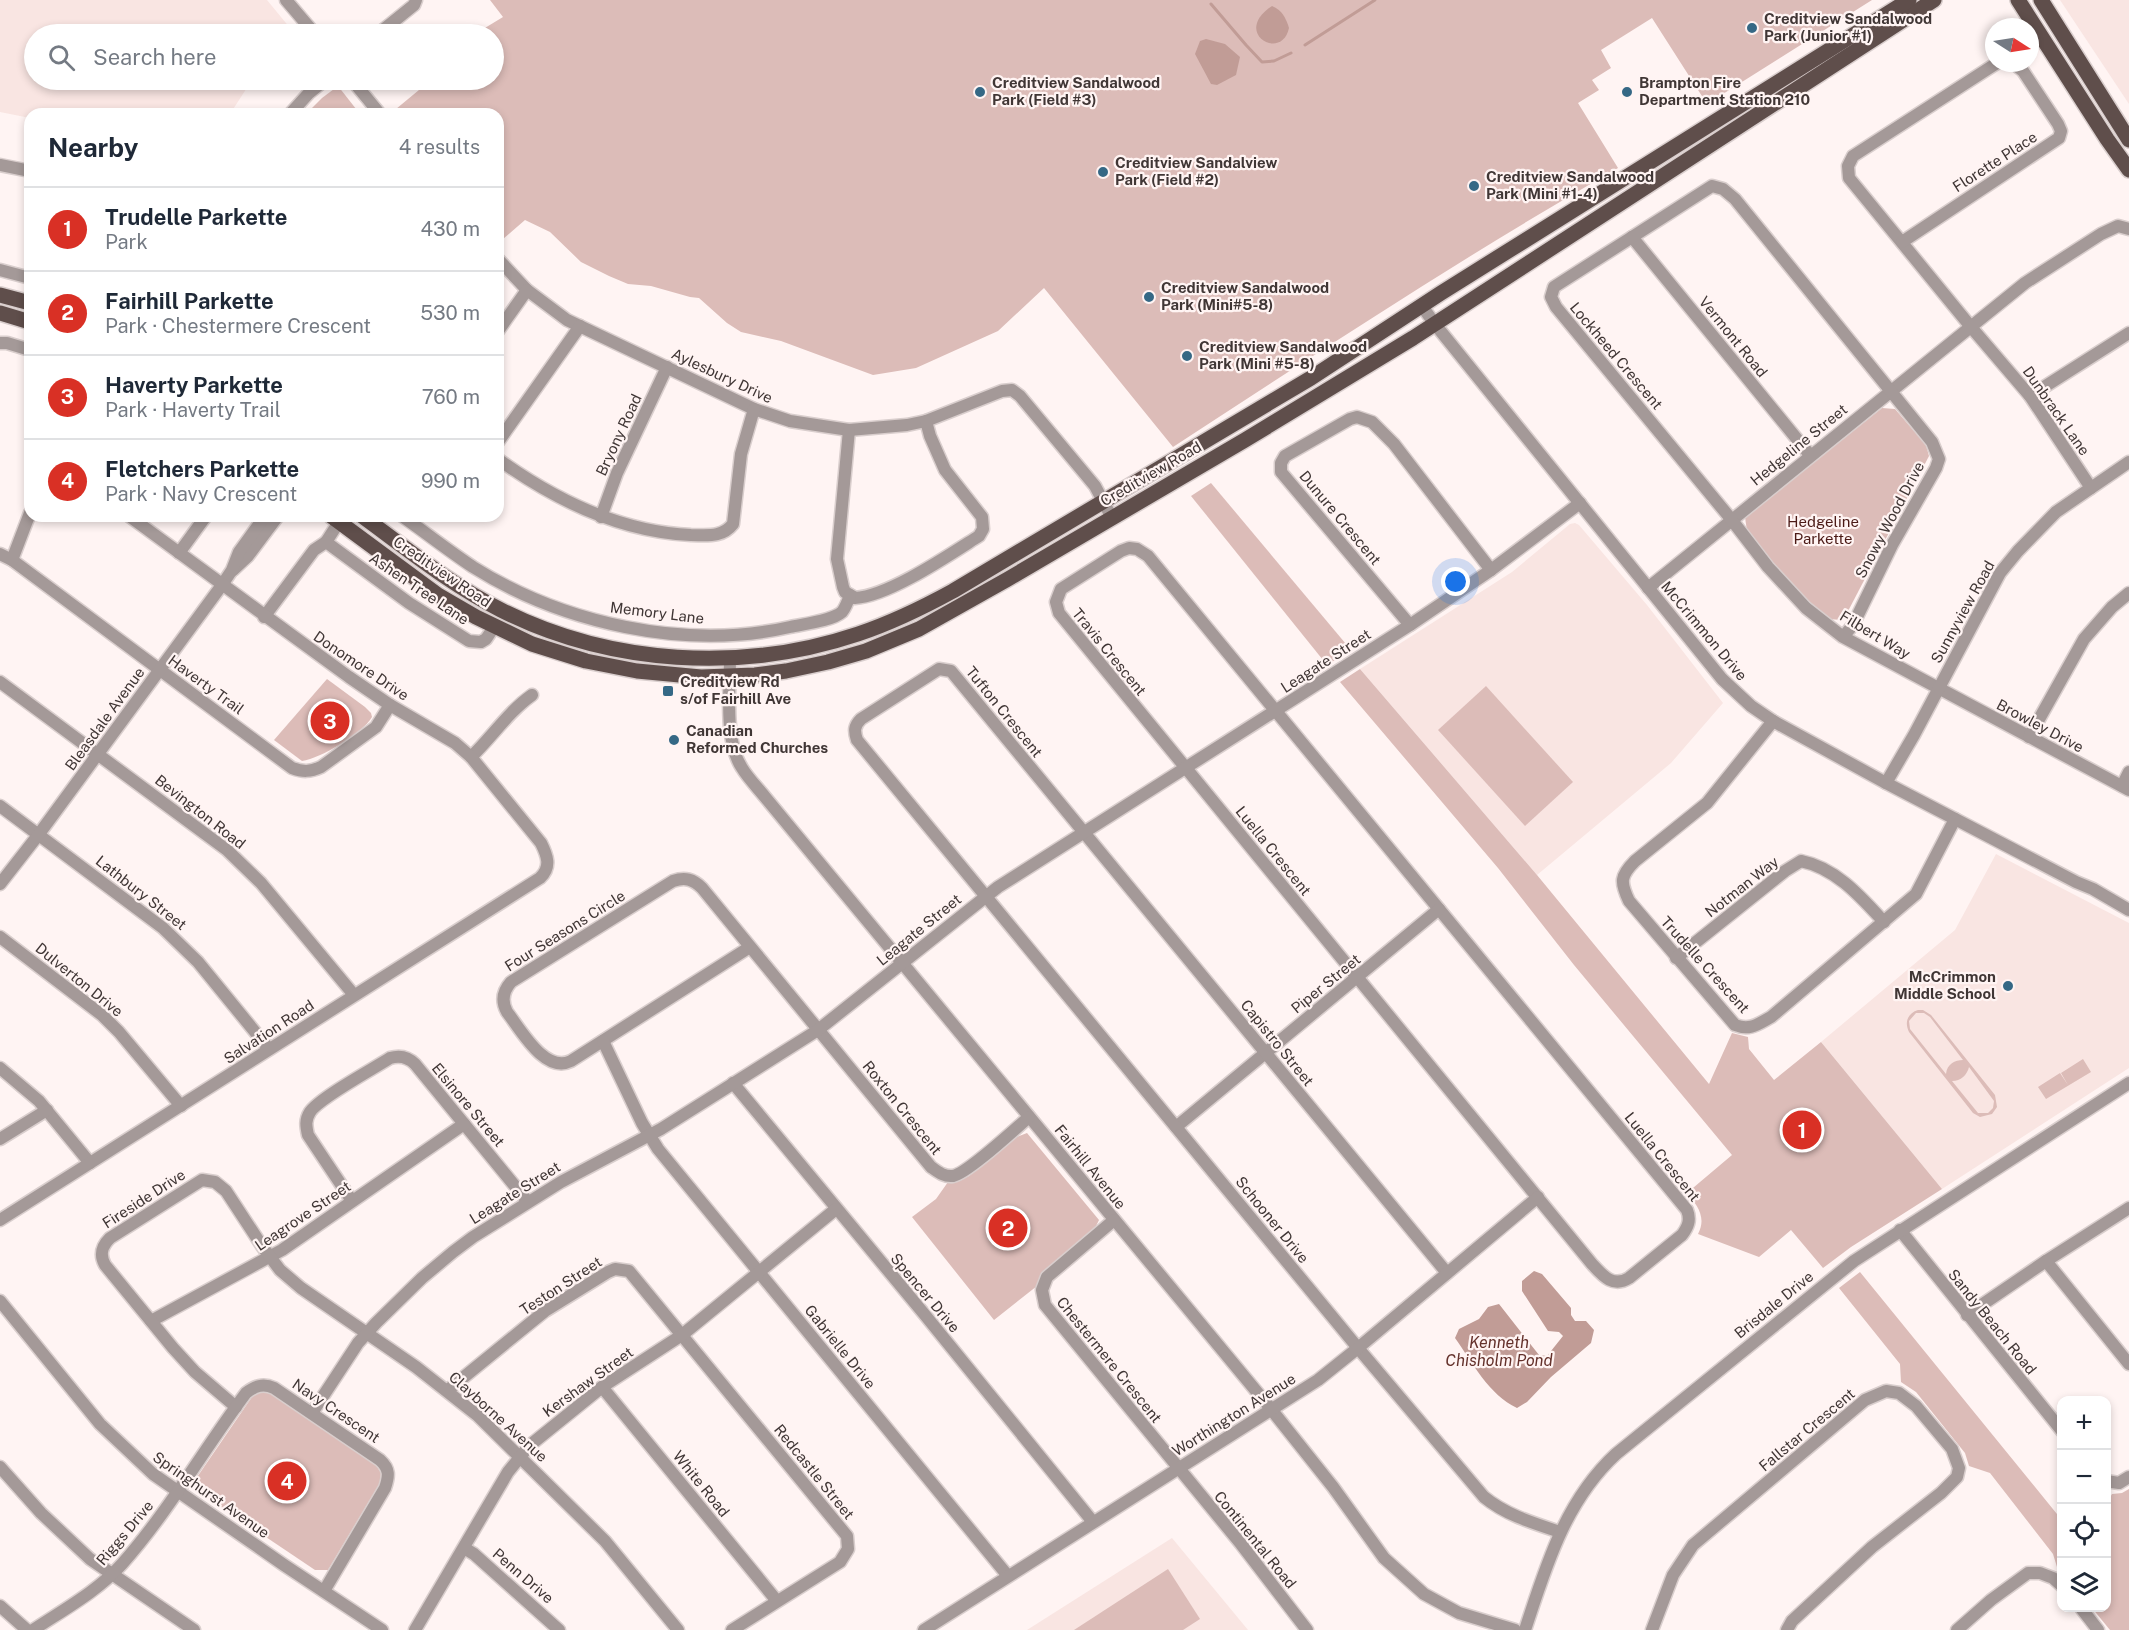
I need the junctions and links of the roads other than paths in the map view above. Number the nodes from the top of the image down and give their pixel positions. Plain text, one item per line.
1 (286, 0) edge
2 (416, 0) edge
3 (1909, 0) edge
4 (1934, 0) edge
5 (2018, 0) edge
6 (2041, 0) edge
7 (306, 24) edge
8 (390, 24) edge
9 (1985, 71) edge
10 (2024, 72) edge
11 (314, 90) edge
12 (360, 90) edge
13 (295, 108) edge
14 (375, 108) edge
15 (2107, 139) junction
16 (2129, 139) edge
17 (0, 165) edge
18 (24, 170) edge
19 (2129, 170) edge
20 (2129, 229) edge
21 (1632, 237) junction
22 (1902, 242) junction
23 (504, 265) edge
24 (0, 270) edge
25 (24, 276) edge
26 (527, 290) junction
27 (0, 295) edge
28 (24, 301) edge
29 (1422, 306) junction
30 (0, 313) edge
31 (24, 320) edge
32 (504, 323) edge
33 (1434, 323) junction
34 (580, 326) junction
35 (1971, 327) junction
36 (2129, 333) edge
37 (0, 343) edge
38 (24, 348) edge
39 (667, 367) junction
40 (1890, 392) junction
41 (2030, 396) junction
42 (754, 409) junction
43 (926, 421) junction
44 (849, 430) junction
45 (504, 434) edge
46 (1810, 455) junction
47 (2129, 462) edge
48 (504, 463) edge
49 (2091, 488) junction
50 (1104, 502) junction
51 (1580, 503) junction
52 (601, 517) junction
53 (1112, 518) junction
54 (1731, 519) junction
55 (25, 522) edge
56 (137, 522) edge
57 (202, 522) edge
58 (261, 522) edge
59 (274, 522) edge
60 (334, 522) edge
61 (339, 522) edge
62 (370, 522) edge
63 (410, 522) edge
64 (326, 542) junction
65 (179, 553) junction
66 (6, 557) edge
67 (232, 570) junction
68 (1491, 570) junction
69 (222, 585) junction
70 (1648, 588) junction
71 (2129, 593) edge
72 (850, 595) junction
73 (264, 617) junction
74 (1410, 625) junction
75 (494, 627) junction
76 (1843, 637) junction
77 (730, 657) junction
78 (160, 670) junction
79 (730, 676) junction
80 (0, 682) edge
81 (1938, 689) junction
82 (532, 696) dead end
83 (390, 705) junction
84 (1276, 711) junction
85 (1773, 721) junction
86 (2029, 737) junction
87 (98, 754) junction
88 (471, 757) junction
89 (1185, 768) junction
90 (2129, 772) edge
91 (1886, 783) junction
92 (2126, 788) edge
93 (0, 806) edge
94 (1955, 819) junction
95 (1083, 832) junction
96 (39, 834) junction
97 (548, 864) joint
98 (0, 884) edge
99 (986, 896) junction
100 (1439, 909) junction
101 (2129, 910) edge
102 (1884, 922) junction
103 (0, 937) edge
104 (750, 947) junction
105 (1676, 958) junction
106 (903, 963) junction
107 (1358, 977) junction
108 (354, 995) junction
109 (818, 1030) junction
110 (603, 1041) junction
111 (270, 1049) junction
112 (1265, 1053) junction
113 (0, 1068) edge
114 (733, 1083) junction
115 (2129, 1083) edge
116 (181, 1106) junction
117 (47, 1110) junction
118 (1029, 1117) junction
119 (464, 1124) junction
120 (1176, 1126) junction
121 (650, 1136) junction
122 (0, 1139) edge
123 (90, 1163) junction
124 (1538, 1197) junction
125 (352, 1201) junction
126 (528, 1202) junction
127 (2129, 1208) edge
128 (836, 1209) junction
129 (0, 1220) edge
130 (1114, 1220) junction
131 (1900, 1230) junction
132 (270, 1257) junction
133 (2046, 1261) junction
134 (759, 1272) junction
135 (1447, 1273) junction
136 (0, 1301) edge
137 (1967, 1315) junction
138 (151, 1321) junction
139 (367, 1334) junction
140 (682, 1335) junction
141 (1358, 1348) junction
142 (2129, 1364) edge
143 (602, 1387) junction
144 (448, 1390) junction
145 (236, 1407) junction
146 (1271, 1409) junction
147 (312, 1413) junction
148 (2057, 1426) edge
149 (520, 1457) junction
150 (0, 1467) edge
151 (1178, 1469) junction
152 (2129, 1477) edge
153 (2111, 1482) edge
154 (177, 1492) junction
155 (1094, 1522) junction
156 (1560, 1532) junction
157 (464, 1548) junction
158 (111, 1574) junction
159 (1008, 1576) junction
160 (2057, 1582) edge
161 (324, 1591) junction
162 (777, 1601) junction
163 (0, 1606) edge
164 (2084, 1612) edge
165 (27, 1630) edge
166 (33, 1630) edge
167 (194, 1630) edge
168 (382, 1630) edge
169 (415, 1630) edge
170 (560, 1630) edge
171 (678, 1630) edge
172 (732, 1630) edge
173 (924, 1630) edge
174 (1307, 1630) edge
175 (1515, 1630) edge
176 (1525, 1630) edge
177 (1652, 1630) edge
178 (1787, 1630) edge
179 (1957, 1630) edge
180 (2098, 1630) edge

1 - 7 street
2 - 8 street
3 - 29 main road, Creditview Road
4 - 33 main road, Creditview Road
5 - 15 main road
6 - 16 main road
9 - 22 street
10 - 22 street, Florette Place
11 - 13 street
12 - 14 street
15 - 16 main road
15 - 19 main road
17 - 18 street
20 - 35 street, Hedgeline Street
21 - 40 street, Lockheed Crescent
21 - 46 street, Vermont Road
21 - 54 street, Lockheed Crescent
22 - 35 street
23 - 26 street, Aylesbury Drive
24 - 25 street
26 - 32 street
26 - 34 street, Aylesbury Drive
27 - 28 main road
29 - 33 street, McCrimmon Drive
29 - 50 main road, Creditview Road
30 - 31 main road
33 - 51 street, McCrimmon Drive
33 - 53 main road, Creditview Road
34 - 39 street, Aylesbury Drive
34 - 45 street
35 - 40 street, Hedgeline Street
35 - 41 street, Dunbrack Lane
36 - 41 street
37 - 38 street
39 - 42 street, Aylesbury Drive
39 - 52 street, Bryony Road
40 - 46 street, Hedgeline Street
40 - 76 street, Snowy Wood Drive
41 - 49 street, Dunbrack Lane
42 - 44 street, Aylesbury Drive
42 - 52 street
43 - 44 street, Aylesbury Drive
43 - 50 street, Aylesbury Drive
43 - 72 street
44 - 72 street
46 - 54 street, Hedgeline Street
47 - 49 street, Sunnyview Road
48 - 52 street
49 - 81 street, Sunnyview Road
50 - 53 street, Aylesbury Drive
50 - 77 main road, Creditview Road
51 - 68 street, Leagate Street
51 - 70 street, McCrimmon Drive
53 - 79 main road, Creditview Road
54 - 70 street, Hedgeline Street
54 - 76 street, Filbert Way
55 - 66 street
56 - 65 street, Donomore Drive
57 - 65 street
58 - 67 street, Bleasdale Avenue
59 - 67 street, Bleasdale Avenue
60 - 64 street
61 - 75 main road, Creditview Road
62 - 77 main road, Creditview Road
63 - 72 street, Memory Lane
64 - 73 street
64 - 75 street, Ashen Tree Lane
65 - 69 street, Donomore Drive
66 - 78 street, Haverty Trail
67 - 69 street, Bleasdale Avenue
68 - 74 street, Leagate Street
68 - 74 street, Dunure Crescent
69 - 73 street, Donomore Drive
69 - 78 street, Bleasdale Avenue
70 - 85 street, McCrimmon Drive
71 - 86 street
73 - 83 street, Donomore Drive
74 - 84 street, Leagate Street
75 - 79 main road, Creditview Road
76 - 81 street, Filbert Way
77 - 79 street, Fairhill Avenue
78 - 83 street, Haverty Trail
78 - 87 street, Bleasdale Avenue
79 - 106 street, Fairhill Avenue
80 - 87 street, Bevington Road
81 - 86 street, Browley Drive
81 - 91 street, Sunnyview Road
82 - 88 street
83 - 88 street, Donomore Drive
84 - 89 street, Leagate Street
84 - 89 street, Travis Crescent
84 - 100 street, Luella Crescent
85 - 91 street, McCrimmon Drive
85 - 105 street, Trudelle Crescent
86 - 92 street, Browley Drive
87 - 96 street, Bleasdale Avenue
87 - 108 street, Bevington Road
88 - 97 street, Donomore Drive
89 - 95 street, Leagate Street
89 - 107 street, Luella Crescent
90 - 92 street
91 - 94 street, McCrimmon Drive
93 - 96 street, Lathbury Street
94 - 101 street, McCrimmon Drive
94 - 102 street, Trudelle Crescent
95 - 99 street, Leagate Street
95 - 99 street, Tufton Crescent
95 - 112 street, Capistro Street
96 - 98 street, Bleasdale Avenue
96 - 111 street, Lathbury Street
97 - 108 street, Salvation Road
99 - 106 street, Leagate Street
99 - 120 street, Schooner Drive
100 - 107 street, Piper Street
100 - 124 street, Luella Crescent
102 - 105 street, Notman Way
102 - 105 street, Trudelle Crescent
103 - 116 street, Dulverton Drive
104 - 109 street, Four Seasons Circle
104 - 110 street, Four Seasons Circle
104 - 110 street, Four Seasons Circle
106 - 109 street, Leagate Street
106 - 118 street, Fairhill Avenue
107 - 112 street, Piper Street
107 - 124 street, Luella Crescent
108 - 111 street, Salvation Road
109 - 114 street, Leagate Street
109 - 118 street, Roxton Crescent
110 - 121 street, Gabrielle Drive
111 - 116 street, Salvation Road
112 - 120 street, Piper Street
112 - 135 street, Capistro Street
113 - 117 street
114 - 121 street, Leagate Street
114 - 128 street, Spencer Drive
115 - 131 street, Brisdale Drive
116 - 123 street, Salvation Road
117 - 122 street
117 - 123 street
118 - 130 street, Fairhill Avenue
119 - 125 street, Leagrove Street
119 - 125 street, Elsinore Street
119 - 126 street, Elsinore Street
120 - 141 street, Schooner Drive
121 - 126 street, Leagate Street
121 - 134 street, Gabrielle Drive
123 - 129 street, Salvation Road
124 - 135 street, Worthington Avenue
125 - 132 street, Leagrove Street
126 - 139 street, Leagate Street
127 - 133 street
128 - 134 street, Kershaw Street
128 - 155 street, Spencer Drive
130 - 146 street, Fairhill Avenue
130 - 151 street, Chestermere Crescent
131 - 137 street, Sandy Beach Road
131 - 156 street, Brisdale Drive
132 - 138 street, Leagrove Street
132 - 138 street, Fireside Drive
132 - 139 street, Clayborne Avenue
133 - 137 street
133 - 142 street
134 - 140 street, Kershaw Street
134 - 159 street, Gabrielle Drive
135 - 141 street, Worthington Avenue
136 - 154 street, Springhurst Avenue
137 - 148 street, Sandy Beach Road
138 - 145 street, Fireside Drive
139 - 144 street, Clayborne Avenue
139 - 147 street, Leagate Street
140 - 143 street, Kershaw Street
140 - 144 street, Teston Street
140 - 162 street, Redcastle Street
141 - 146 street, Worthington Avenue
141 - 156 street, Schooner Drive
143 - 149 street, Kershaw Street
143 - 162 street, White Road
144 - 149 street, Clayborne Avenue
145 - 147 street, Navy Crescent
145 - 154 street, Navy Crescent
146 - 151 street, Worthington Avenue
146 - 175 street, Fairhill Avenue
147 - 161 street, Navy Crescent
149 - 157 street, Kershaw Street
149 - 171 street, Clayborne Avenue
150 - 158 street
151 - 155 street, Worthington Avenue
151 - 174 street, Continental Road
152 - 153 street
154 - 158 street, Riggs Drive
154 - 161 street, Springhurst Avenue
155 - 159 street, Worthington Avenue
156 - 176 street, Brisdale Drive
157 - 169 street, Kershaw Street
157 - 170 street, Penn Drive
158 - 166 street, Riggs Drive
158 - 167 street
159 - 173 street, Worthington Avenue
160 - 179 street
161 - 168 street, Springhurst Avenue
162 - 172 street, Redcastle Street
163 - 165 street
164 - 180 street
177 - 178 street, Fallstar Crescent

